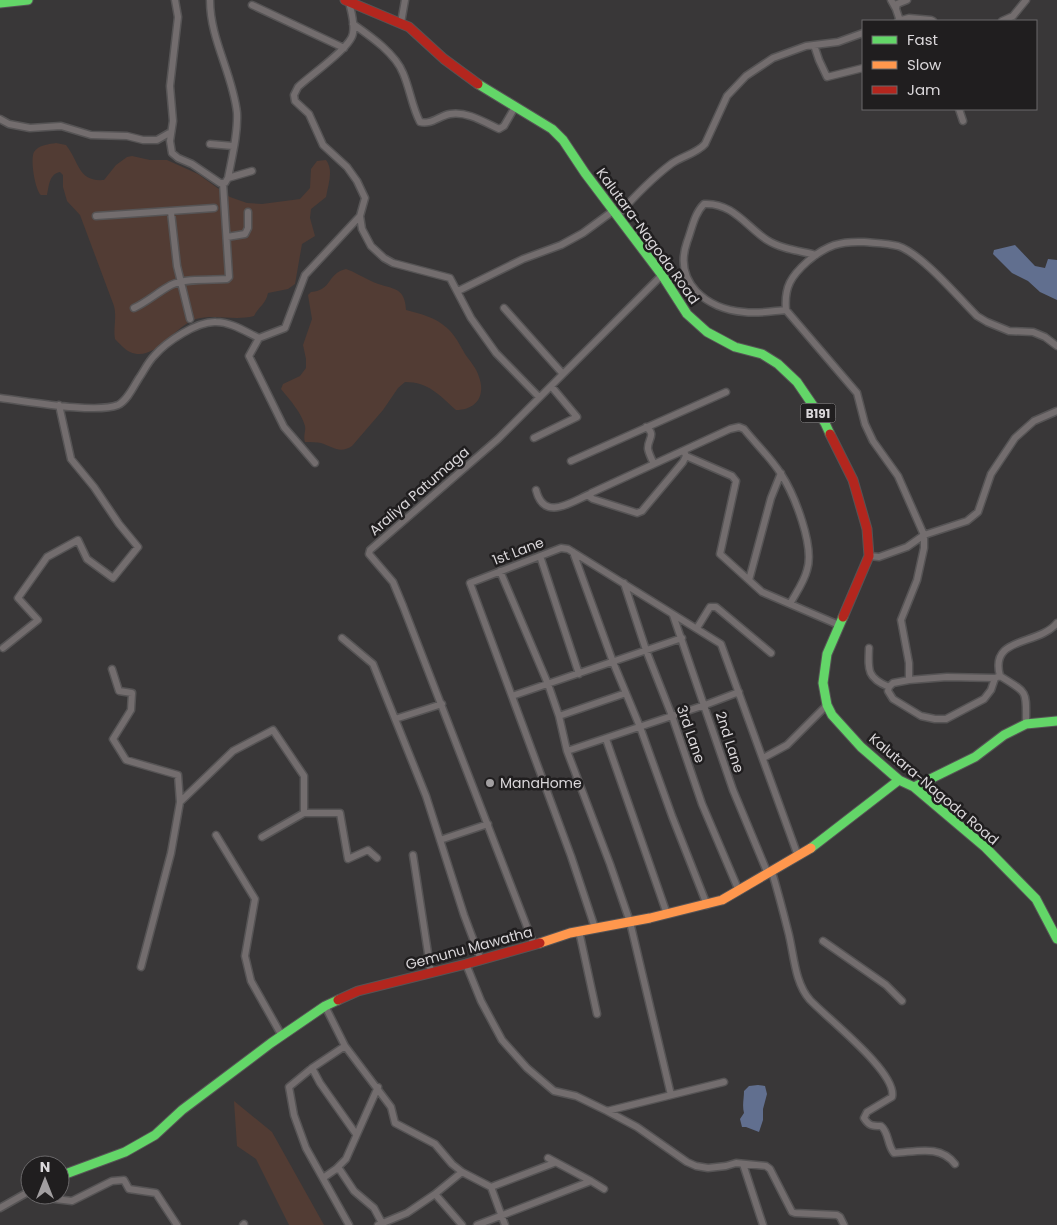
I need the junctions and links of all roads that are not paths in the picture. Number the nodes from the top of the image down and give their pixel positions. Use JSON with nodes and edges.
{"nodes":[{"id":1,"x":28,"y":0,"type":"edge"},
{"id":2,"x":175,"y":0,"type":"edge"},
{"id":3,"x":210,"y":0,"type":"edge"},
{"id":4,"x":405,"y":0,"type":"edge"},
{"id":5,"x":891,"y":0,"type":"edge"},
{"id":6,"x":907,"y":0,"type":"edge"},
{"id":7,"x":1026,"y":0,"type":"edge"},
{"id":8,"x":347,"y":1,"type":"edge"},
{"id":9,"x":0,"y":3,"type":"edge"},
{"id":10,"x":252,"y":5,"type":"dead end"},
{"id":11,"x":896,"y":9,"type":"junction"},
{"id":12,"x":899,"y":20,"type":"edge"},
{"id":13,"x":902,"y":20,"type":"edge"},
{"id":14,"x":931,"y":20,"type":"edge"},
{"id":15,"x":1004,"y":20,"type":"edge"},
{"id":16,"x":401,"y":22,"type":"junction"},
{"id":17,"x":353,"y":24,"type":"junction"},
{"id":18,"x":862,"y":33,"type":"edge"},
{"id":19,"x":814,"y":45,"type":"junction"},
{"id":20,"x":344,"y":48,"type":"junction"},
{"id":21,"x":862,"y":68,"type":"edge"},
{"id":22,"x":515,"y":107,"type":"junction"},
{"id":23,"x":959,"y":110,"type":"edge"},
{"id":24,"x":0,"y":119,"type":"edge"},
{"id":25,"x":962,"y":121,"type":"dead end"},
{"id":26,"x":171,"y":132,"type":"junction"},
{"id":27,"x":210,"y":144,"type":"dead end"},
{"id":28,"x":233,"y":146,"type":"junction"},
{"id":29,"x":252,"y":171,"type":"dead end"},
{"id":30,"x":228,"y":178,"type":"junction"},
{"id":31,"x":223,"y":183,"type":"junction"},
{"id":32,"x":214,"y":208,"type":"dead end"},
{"id":33,"x":171,"y":212,"type":"junction"},
{"id":34,"x":248,"y":212,"type":"dead end"},
{"id":35,"x":615,"y":214,"type":"junction"},
{"id":36,"x":96,"y":216,"type":"dead end"},
{"id":37,"x":360,"y":216,"type":"junction"},
{"id":38,"x":227,"y":237,"type":"junction"},
{"id":39,"x":816,"y":255,"type":"junction"},
{"id":40,"x":662,"y":275,"type":"junction"},
{"id":41,"x":180,"y":282,"type":"junction"},
{"id":42,"x":458,"y":291,"type":"junction"},
{"id":43,"x":134,"y":308,"type":"dead end"},
{"id":44,"x":504,"y":308,"type":"dead end"},
{"id":45,"x":786,"y":310,"type":"junction"},
{"id":46,"x":190,"y":319,"type":"dead end"},
{"id":47,"x":259,"y":338,"type":"junction"},
{"id":48,"x":1057,"y":346,"type":"edge"},
{"id":49,"x":563,"y":374,"type":"junction"},
{"id":50,"x":551,"y":386,"type":"junction"},
{"id":51,"x":726,"y":392,"type":"dead end"},
{"id":52,"x":539,"y":397,"type":"junction"},
{"id":53,"x":0,"y":398,"type":"edge"},
{"id":54,"x":59,"y":405,"type":"junction"},
{"id":55,"x":1057,"y":411,"type":"edge"},
{"id":56,"x":646,"y":427,"type":"junction"},
{"id":57,"x":534,"y":438,"type":"dead end"},
{"id":58,"x":685,"y":453,"type":"junction"},
{"id":59,"x":570,"y":461,"type":"dead end"},
{"id":60,"x":316,"y":463,"type":"dead end"},
{"id":61,"x":654,"y":464,"type":"junction"},
{"id":62,"x":781,"y":473,"type":"junction"},
{"id":63,"x":536,"y":490,"type":"dead end"},
{"id":64,"x":590,"y":494,"type":"junction"},
{"id":65,"x":924,"y":535,"type":"junction"},
{"id":66,"x":573,"y":552,"type":"junction"},
{"id":67,"x":540,"y":556,"type":"junction"},
{"id":68,"x":869,"y":556,"type":"junction"},
{"id":69,"x":500,"y":571,"type":"junction"},
{"id":70,"x":749,"y":580,"type":"junction"},
{"id":71,"x":624,"y":583,"type":"junction"},
{"id":72,"x":790,"y":604,"type":"junction"},
{"id":73,"x":673,"y":615,"type":"junction"},
{"id":74,"x":1057,"y":623,"type":"edge"},
{"id":75,"x":839,"y":625,"type":"junction"},
{"id":76,"x":697,"y":628,"type":"junction"},
{"id":77,"x":342,"y":638,"type":"dead end"},
{"id":78,"x":682,"y":638,"type":"junction"},
{"id":79,"x":3,"y":648,"type":"dead end"},
{"id":80,"x":869,"y":648,"type":"dead end"},
{"id":81,"x":646,"y":650,"type":"junction"},
{"id":82,"x":771,"y":653,"type":"dead end"},
{"id":83,"x":613,"y":662,"type":"junction"},
{"id":84,"x":112,"y":669,"type":"dead end"},
{"id":85,"x":579,"y":674,"type":"junction"},
{"id":86,"x":998,"y":677,"type":"junction"},
{"id":87,"x":909,"y":680,"type":"junction"},
{"id":88,"x":548,"y":684,"type":"junction"},
{"id":89,"x":889,"y":687,"type":"junction"},
{"id":90,"x":739,"y":692,"type":"junction"},
{"id":91,"x":626,"y":693,"type":"junction"},
{"id":92,"x":512,"y":696,"type":"junction"},
{"id":93,"x":442,"y":704,"type":"junction"},
{"id":94,"x":705,"y":705,"type":"junction"},
{"id":95,"x":827,"y":706,"type":"junction"},
{"id":96,"x":559,"y":716,"type":"junction"},
{"id":97,"x":672,"y":716,"type":"junction"},
{"id":98,"x":395,"y":719,"type":"junction"},
{"id":99,"x":1057,"y":721,"type":"edge"},
{"id":100,"x":1026,"y":724,"type":"junction"},
{"id":101,"x":640,"y":727,"type":"junction"},
{"id":102,"x":606,"y":739,"type":"junction"},
{"id":103,"x":567,"y":751,"type":"junction"},
{"id":104,"x":762,"y":758,"type":"junction"},
{"id":105,"x":899,"y":780,"type":"junction"},
{"id":106,"x":914,"y":787,"type":"junction"},
{"id":107,"x":180,"y":802,"type":"junction"},
{"id":108,"x":304,"y":814,"type":"junction"},
{"id":109,"x":488,"y":824,"type":"junction"},
{"id":110,"x":216,"y":835,"type":"dead end"},
{"id":111,"x":262,"y":837,"type":"dead end"},
{"id":112,"x":440,"y":840,"type":"junction"},
{"id":113,"x":413,"y":855,"type":"dead end"},
{"id":114,"x":798,"y":856,"type":"junction"},
{"id":115,"x":377,"y":858,"type":"dead end"},
{"id":116,"x":770,"y":873,"type":"junction"},
{"id":117,"x":738,"y":891,"type":"junction"},
{"id":118,"x":707,"y":905,"type":"junction"},
{"id":119,"x":667,"y":914,"type":"junction"},
{"id":120,"x":630,"y":922,"type":"junction"},
{"id":121,"x":595,"y":928,"type":"junction"},
{"id":122,"x":579,"y":931,"type":"junction"},
{"id":123,"x":1057,"y":939,"type":"edge"},
{"id":124,"x":823,"y":941,"type":"dead end"},
{"id":125,"x":534,"y":945,"type":"junction"},
{"id":126,"x":481,"y":960,"type":"junction"},
{"id":127,"x":466,"y":964,"type":"junction"},
{"id":128,"x":141,"y":967,"type":"dead end"},
{"id":129,"x":431,"y":973,"type":"junction"},
{"id":130,"x":902,"y":1001,"type":"dead end"},
{"id":131,"x":325,"y":1006,"type":"junction"},
{"id":132,"x":597,"y":1014,"type":"dead end"},
{"id":133,"x":282,"y":1036,"type":"junction"},
{"id":134,"x":345,"y":1046,"type":"junction"},
{"id":135,"x":312,"y":1068,"type":"junction"},
{"id":136,"x":724,"y":1082,"type":"dead end"},
{"id":137,"x":378,"y":1087,"type":"junction"},
{"id":138,"x":671,"y":1095,"type":"junction"},
{"id":139,"x":607,"y":1111,"type":"junction"},
{"id":140,"x":356,"y":1134,"type":"junction"},
{"id":141,"x":548,"y":1158,"type":"dead end"},
{"id":142,"x":554,"y":1163,"type":"junction"},
{"id":143,"x":743,"y":1164,"type":"junction"},
{"id":144,"x":955,"y":1164,"type":"dead end"},
{"id":145,"x":336,"y":1169,"type":"junction"},
{"id":146,"x":70,"y":1172,"type":"edge"},
{"id":147,"x":462,"y":1172,"type":"junction"},
{"id":148,"x":323,"y":1178,"type":"junction"},
{"id":149,"x":590,"y":1181,"type":"junction"},
{"id":150,"x":491,"y":1187,"type":"junction"},
{"id":151,"x":604,"y":1189,"type":"dead end"},
{"id":152,"x":435,"y":1194,"type":"junction"},
{"id":153,"x":20,"y":1197,"type":"edge"},
{"id":154,"x":70,"y":1200,"type":"edge"},
{"id":155,"x":0,"y":1208,"type":"edge"},
{"id":156,"x":502,"y":1216,"type":"junction"},
{"id":157,"x":380,"y":1224,"type":"edge"},
{"id":158,"x":177,"y":1225,"type":"edge"},
{"id":159,"x":349,"y":1225,"type":"edge"},
{"id":160,"x":462,"y":1225,"type":"edge"},
{"id":161,"x":476,"y":1225,"type":"edge"},
{"id":162,"x":505,"y":1225,"type":"edge"},
{"id":163,"x":763,"y":1225,"type":"edge"},
{"id":164,"x":844,"y":1225,"type":"edge"}],
"edges":[{"from":1,"to":9,"type":"main road"},
{"from":2,"to":26,"type":"street"},
{"from":3,"to":28,"type":"street"},
{"from":4,"to":16,"type":"street"},
{"from":5,"to":11,"type":"street"},
{"from":6,"to":11,"type":"street"},
{"from":7,"to":15,"type":"street"},
{"from":8,"to":16,"type":"main road","name":"Kalutara-Nagoda Road","number":"B191"},
{"from":8,"to":17,"type":"street"},
{"from":10,"to":20,"type":"street"},
{"from":11,"to":12,"type":"street"},
{"from":13,"to":14,"type":"street"},
{"from":16,"to":22,"type":"main road","name":"Kalutara-Nagoda Road","number":"B191"},
{"from":17,"to":20,"type":"street"},
{"from":17,"to":22,"type":"street"},
{"from":18,"to":19,"type":"street"},
{"from":19,"to":21,"type":"street"},
{"from":19,"to":35,"type":"street"},
{"from":20,"to":37,"type":"street"},
{"from":22,"to":35,"type":"main road","name":"Kalutara-Nagoda Road","number":"B191"},
{"from":23,"to":25,"type":"street"},
{"from":24,"to":26,"type":"street"},
{"from":26,"to":31,"type":"street"},
{"from":27,"to":28,"type":"street"},
{"from":28,"to":30,"type":"street"},
{"from":29,"to":30,"type":"street"},
{"from":30,"to":31,"type":"street"},
{"from":31,"to":38,"type":"street"},
{"from":32,"to":33,"type":"street"},
{"from":33,"to":36,"type":"street"},
{"from":33,"to":41,"type":"street"},
{"from":34,"to":38,"type":"street"},
{"from":35,"to":40,"type":"main road","name":"Kalutara-Nagoda Road","number":"B191"},
{"from":35,"to":42,"type":"street"},
{"from":37,"to":42,"type":"street"},
{"from":37,"to":47,"type":"street"},
{"from":38,"to":41,"type":"street"},
{"from":39,"to":45,"type":"street"},
{"from":39,"to":45,"type":"street"},
{"from":39,"to":48,"type":"street"},
{"from":40,"to":49,"type":"street","name":"Araliya Patumaga"},
{"from":40,"to":68,"type":"main road","name":"Kalutara-Nagoda Road","number":"B191"},
{"from":41,"to":43,"type":"street"},
{"from":41,"to":46,"type":"street"},
{"from":42,"to":52,"type":"street"},
{"from":44,"to":49,"type":"street"},
{"from":45,"to":65,"type":"street"},
{"from":47,"to":54,"type":"street"},
{"from":47,"to":60,"type":"street"},
{"from":49,"to":50,"type":"street","name":"Araliya Patumaga"},
{"from":50,"to":52,"type":"street","name":"Araliya Patumaga"},
{"from":50,"to":57,"type":"street"},
{"from":51,"to":56,"type":"street"},
{"from":52,"to":93,"type":"street","name":"Araliya Patumaga"},
{"from":53,"to":54,"type":"street"},
{"from":54,"to":79,"type":"street"},
{"from":55,"to":65,"type":"street"},
{"from":56,"to":59,"type":"street"},
{"from":56,"to":61,"type":"street"},
{"from":58,"to":61,"type":"street"},
{"from":58,"to":62,"type":"street"},
{"from":58,"to":64,"type":"street"},
{"from":58,"to":70,"type":"street"},
{"from":61,"to":64,"type":"street"},
{"from":62,"to":70,"type":"street"},
{"from":62,"to":72,"type":"street"},
{"from":63,"to":64,"type":"street"},
{"from":65,"to":68,"type":"street"},
{"from":65,"to":87,"type":"street"},
{"from":66,"to":67,"type":"street","name":"1st Lane"},
{"from":66,"to":71,"type":"street"},
{"from":66,"to":83,"type":"street"},
{"from":67,"to":69,"type":"street","name":"1st Lane"},
{"from":67,"to":85,"type":"street"},
{"from":68,"to":75,"type":"main road","name":"Kalutara-Nagoda Road","number":"B191"},
{"from":69,"to":88,"type":"street"},
{"from":69,"to":92,"type":"street","name":"1st Lane"},
{"from":70,"to":72,"type":"street"},
{"from":71,"to":73,"type":"street"},
{"from":71,"to":81,"type":"street","name":"3rd Lane"},
{"from":72,"to":75,"type":"street"},
{"from":73,"to":76,"type":"street"},
{"from":73,"to":78,"type":"street","name":"2nd Lane"},
{"from":74,"to":86,"type":"street"},
{"from":75,"to":95,"type":"main road","name":"Kalutara-Nagoda Road","number":"B191"},
{"from":76,"to":82,"type":"street"},
{"from":76,"to":90,"type":"street"},
{"from":77,"to":98,"type":"street"},
{"from":78,"to":81,"type":"street"},
{"from":78,"to":94,"type":"street","name":"2nd Lane"},
{"from":80,"to":89,"type":"street"},
{"from":81,"to":83,"type":"street"},
{"from":81,"to":97,"type":"street","name":"3rd Lane"},
{"from":83,"to":85,"type":"street"},
{"from":83,"to":91,"type":"street"},
{"from":84,"to":107,"type":"street"},
{"from":85,"to":88,"type":"street"},
{"from":86,"to":87,"type":"street"},
{"from":86,"to":89,"type":"street"},
{"from":86,"to":100,"type":"street"},
{"from":87,"to":89,"type":"street"},
{"from":88,"to":92,"type":"street"},
{"from":88,"to":96,"type":"street"},
{"from":90,"to":94,"type":"street"},
{"from":90,"to":104,"type":"street"},
{"from":91,"to":96,"type":"street"},
{"from":91,"to":101,"type":"street"},
{"from":92,"to":121,"type":"street","name":"1st Lane"},
{"from":93,"to":98,"type":"street"},
{"from":93,"to":109,"type":"street","name":"Araliya Patumaga"},
{"from":94,"to":97,"type":"street"},
{"from":94,"to":116,"type":"street","name":"2nd Lane"},
{"from":95,"to":104,"type":"street"},
{"from":95,"to":105,"type":"main road","name":"Kalutara-Nagoda Road","number":"B191"},
{"from":96,"to":103,"type":"street"},
{"from":97,"to":101,"type":"street"},
{"from":97,"to":117,"type":"street","name":"3rd Lane"},
{"from":98,"to":112,"type":"street"},
{"from":99,"to":100,"type":"main road"},
{"from":100,"to":106,"type":"main road"},
{"from":101,"to":102,"type":"street"},
{"from":101,"to":118,"type":"street"},
{"from":102,"to":103,"type":"street"},
{"from":102,"to":119,"type":"street"},
{"from":103,"to":120,"type":"street"},
{"from":104,"to":114,"type":"street"},
{"from":105,"to":106,"type":"main road","name":"Kalutara-Nagoda Road","number":"B191"},
{"from":105,"to":114,"type":"main road","name":"Gemunu Mawatha"},
{"from":106,"to":123,"type":"main road","name":"Kalutara-Nagoda Road","number":"B191"},
{"from":107,"to":108,"type":"street"},
{"from":107,"to":128,"type":"street"},
{"from":108,"to":111,"type":"street"},
{"from":108,"to":115,"type":"street"},
{"from":109,"to":112,"type":"street"},
{"from":109,"to":125,"type":"street","name":"Araliya Patumaga"},
{"from":110,"to":133,"type":"street"},
{"from":112,"to":126,"type":"street"},
{"from":113,"to":129,"type":"street"},
{"from":114,"to":116,"type":"main road","name":"Gemunu Mawatha"},
{"from":116,"to":117,"type":"main road","name":"Gemunu Mawatha"},
{"from":116,"to":144,"type":"street","name":"2nd Lane"},
{"from":117,"to":118,"type":"main road","name":"Gemunu Mawatha"},
{"from":118,"to":119,"type":"main road","name":"Gemunu Mawatha"},
{"from":119,"to":120,"type":"main road","name":"Gemunu Mawatha"},
{"from":120,"to":121,"type":"main road","name":"Gemunu Mawatha"},
{"from":120,"to":138,"type":"street"},
{"from":121,"to":122,"type":"main road","name":"Gemunu Mawatha"},
{"from":122,"to":125,"type":"main road","name":"Gemunu Mawatha"},
{"from":122,"to":132,"type":"street"},
{"from":124,"to":130,"type":"street"},
{"from":125,"to":126,"type":"main road","name":"Gemunu Mawatha"},
{"from":126,"to":127,"type":"main road","name":"Gemunu Mawatha"},
{"from":127,"to":129,"type":"main road","name":"Gemunu Mawatha"},
{"from":127,"to":139,"type":"street"},
{"from":129,"to":131,"type":"main road","name":"Gemunu Mawatha"},
{"from":131,"to":133,"type":"main road","name":"Gemunu Mawatha"},
{"from":131,"to":134,"type":"street"},
{"from":133,"to":146,"type":"main road","name":"Gemunu Mawatha"},
{"from":134,"to":135,"type":"street"},
{"from":134,"to":137,"type":"street"},
{"from":135,"to":140,"type":"street"},
{"from":135,"to":148,"type":"street"},
{"from":136,"to":138,"type":"street"},
{"from":137,"to":140,"type":"street"},
{"from":137,"to":147,"type":"street"},
{"from":138,"to":139,"type":"street"},
{"from":139,"to":143,"type":"street"},
{"from":140,"to":145,"type":"street"},
{"from":141,"to":142,"type":"street"},
{"from":142,"to":149,"type":"street"},
{"from":142,"to":150,"type":"street"},
{"from":143,"to":163,"type":"street"},
{"from":143,"to":164,"type":"street"},
{"from":145,"to":148,"type":"street"},
{"from":145,"to":157,"type":"street"},
{"from":147,"to":150,"type":"street"},
{"from":147,"to":152,"type":"street"},
{"from":148,"to":159,"type":"street"},
{"from":149,"to":151,"type":"street"},
{"from":149,"to":156,"type":"street"},
{"from":150,"to":156,"type":"street"},
{"from":152,"to":157,"type":"street"},
{"from":152,"to":160,"type":"street"},
{"from":153,"to":155,"type":"street"},
{"from":154,"to":158,"type":"street"},
{"from":156,"to":161,"type":"street"},
{"from":156,"to":162,"type":"street"}]}
